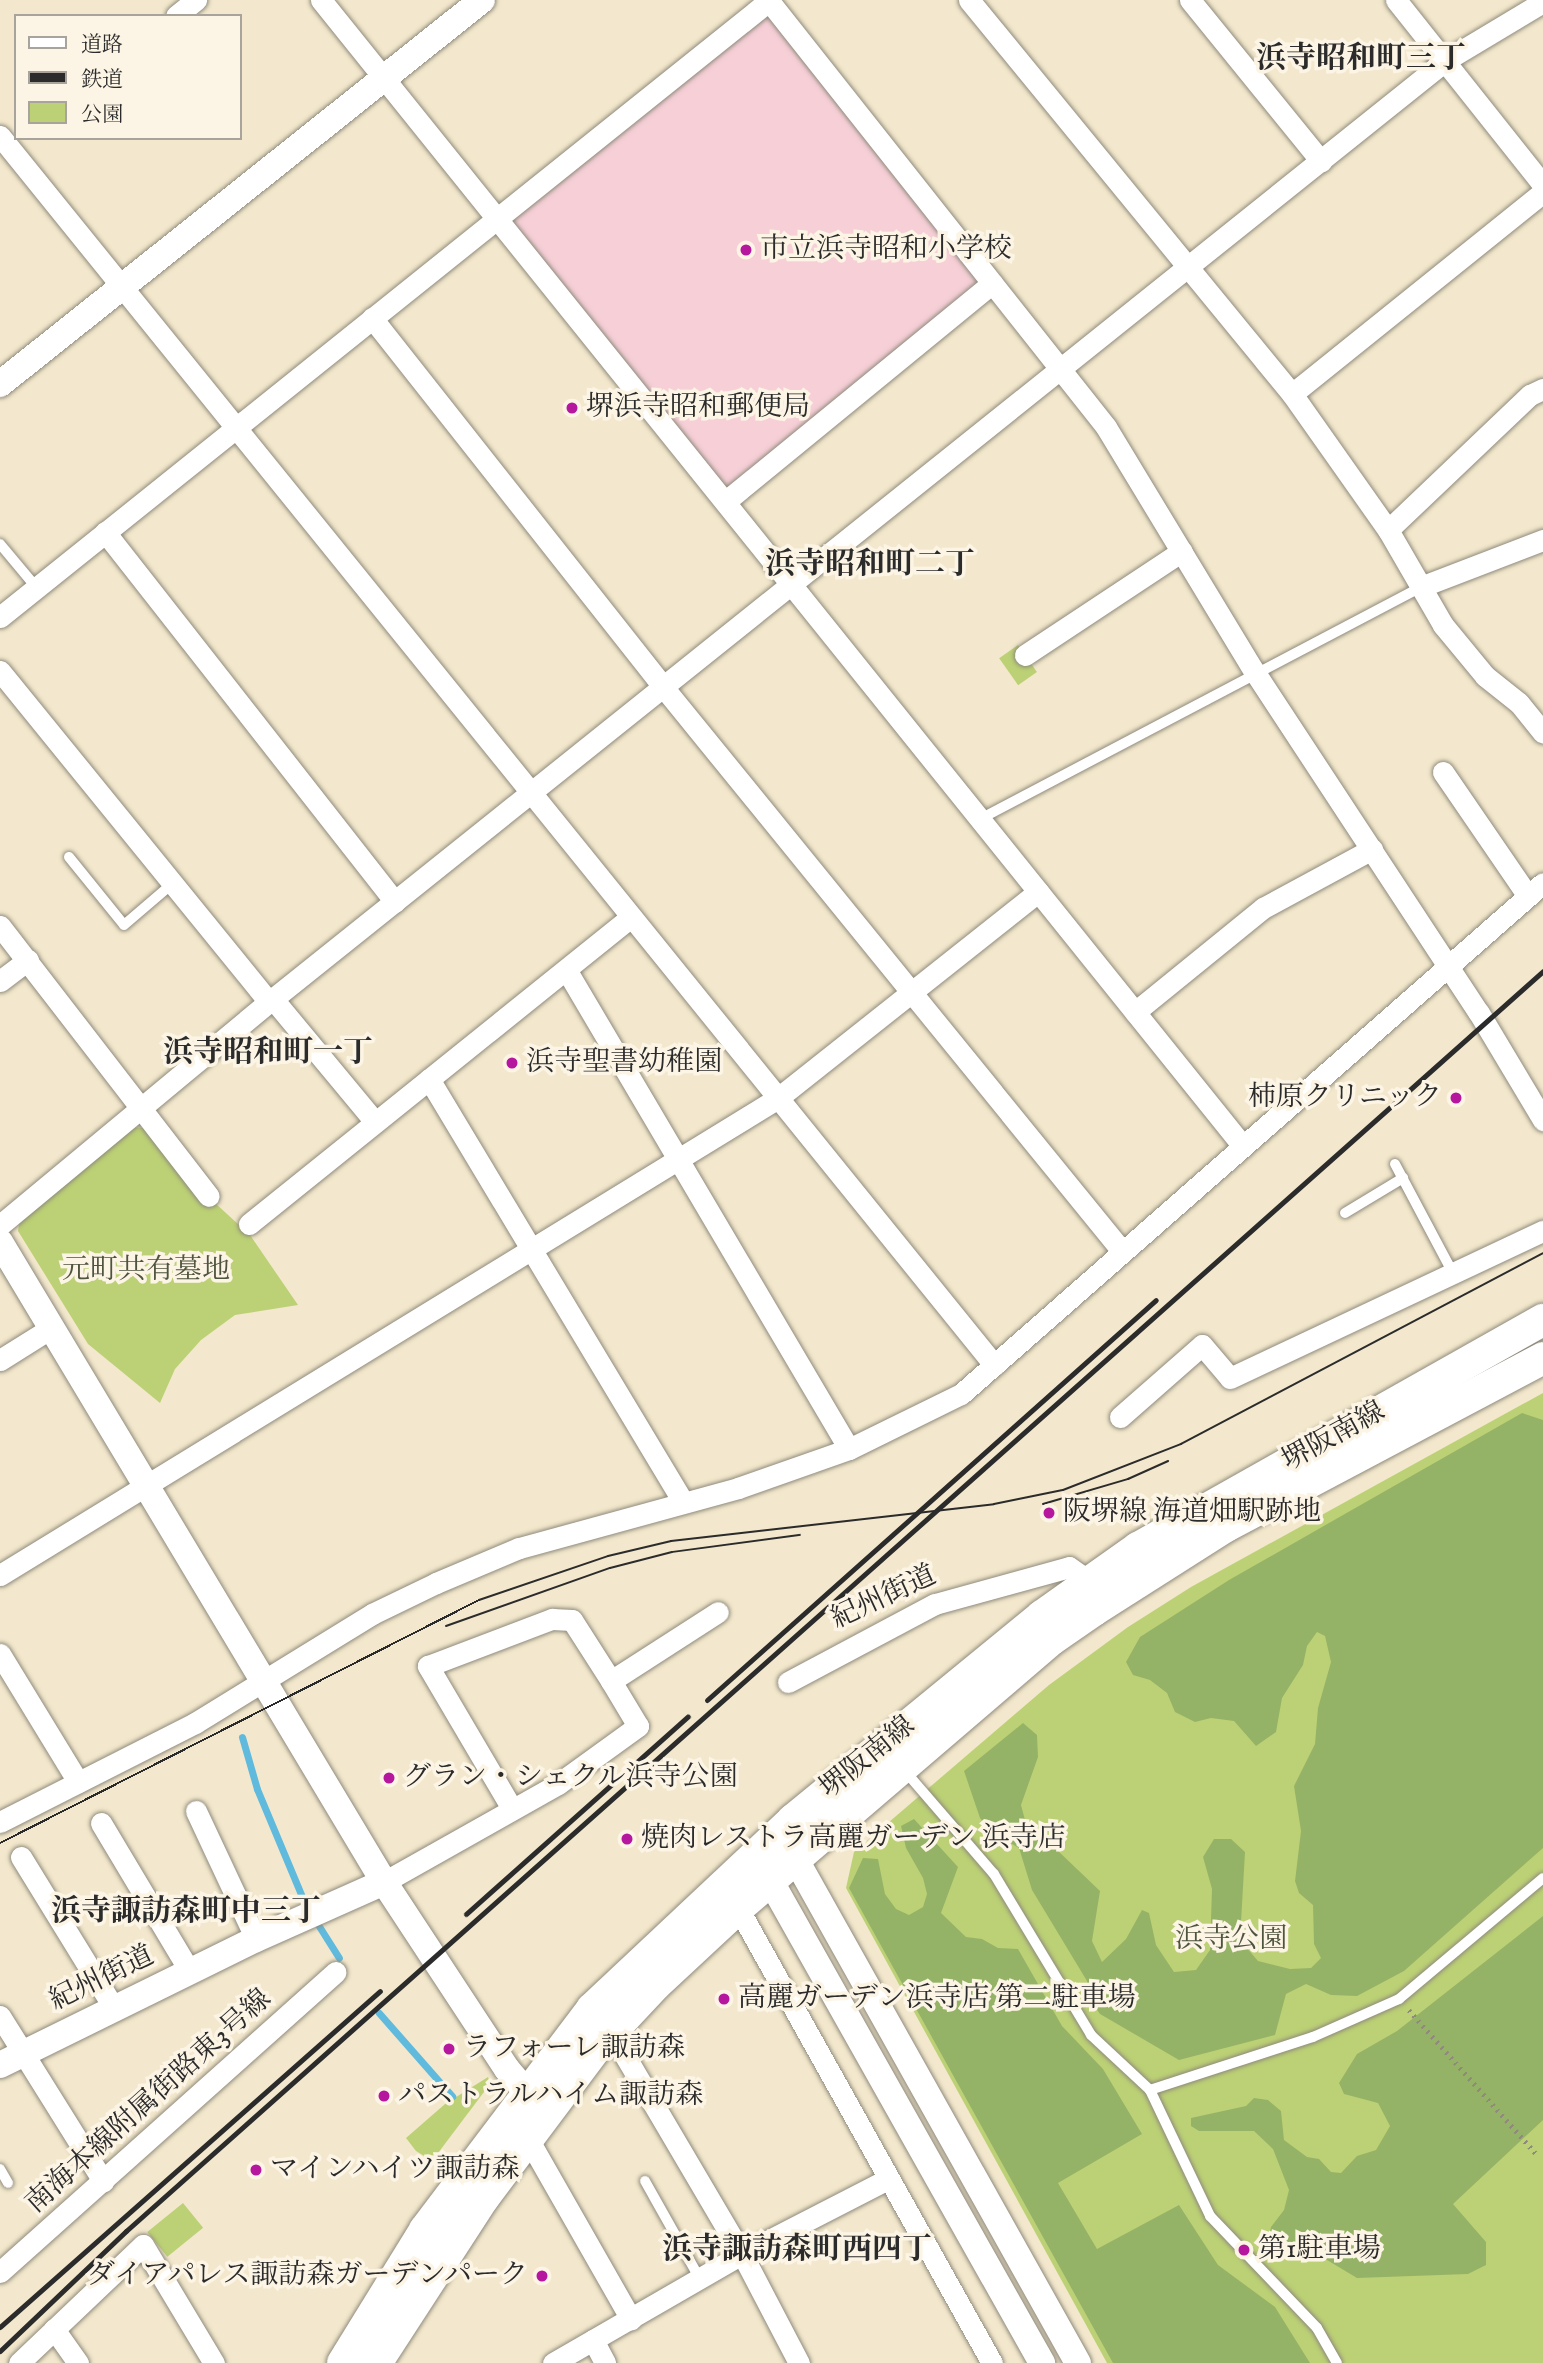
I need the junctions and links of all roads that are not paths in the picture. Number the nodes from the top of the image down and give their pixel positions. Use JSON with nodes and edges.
{"nodes":[{"id":1,"x":195,"y":0,"type":"edge"},
{"id":2,"x":321,"y":0,"type":"edge"},
{"id":3,"x":482,"y":0,"type":"edge"},
{"id":4,"x":769,"y":0,"type":"edge"},
{"id":5,"x":969,"y":0,"type":"edge"},
{"id":6,"x":1190,"y":0,"type":"edge"},
{"id":7,"x":1396,"y":0,"type":"edge"},
{"id":8,"x":1538,"y":3,"type":"edge"},
{"id":9,"x":178,"y":14,"type":"edge"},
{"id":10,"x":1446,"y":60,"type":"junction"},
{"id":11,"x":384,"y":79,"type":"junction"},
{"id":12,"x":8,"y":145,"type":"edge"},
{"id":13,"x":1321,"y":162,"type":"junction"},
{"id":14,"x":1543,"y":184,"type":"edge"},
{"id":15,"x":1543,"y":192,"type":"edge"},
{"id":16,"x":499,"y":217,"type":"junction"},
{"id":17,"x":1187,"y":269,"type":"junction"},
{"id":18,"x":992,"y":283,"type":"junction"},
{"id":19,"x":123,"y":285,"type":"junction"},
{"id":20,"x":372,"y":318,"type":"junction"},
{"id":21,"x":1062,"y":371,"type":"junction"},
{"id":22,"x":0,"y":384,"type":"edge"},
{"id":23,"x":1543,"y":389,"type":"edge"},
{"id":24,"x":1292,"y":394,"type":"junction"},
{"id":25,"x":236,"y":426,"type":"junction"},
{"id":26,"x":726,"y":500,"type":"junction"},
{"id":27,"x":1388,"y":530,"type":"junction"},
{"id":28,"x":105,"y":532,"type":"junction"},
{"id":29,"x":1543,"y":540,"type":"edge"},
{"id":30,"x":0,"y":544,"type":"edge"},
{"id":31,"x":1182,"y":551,"type":"junction"},
{"id":32,"x":1423,"y":586,"type":"junction"},
{"id":33,"x":36,"y":587,"type":"junction"},
{"id":34,"x":792,"y":587,"type":"junction"},
{"id":35,"x":0,"y":617,"type":"edge"},
{"id":36,"x":1025,"y":655,"type":"dead end"},
{"id":37,"x":0,"y":671,"type":"edge"},
{"id":38,"x":1254,"y":671,"type":"junction"},
{"id":39,"x":664,"y":688,"type":"junction"},
{"id":40,"x":1543,"y":733,"type":"edge"},
{"id":41,"x":1443,"y":772,"type":"dead end"},
{"id":42,"x":531,"y":793,"type":"junction"},
{"id":43,"x":980,"y":819,"type":"junction"},
{"id":44,"x":1372,"y":849,"type":"junction"},
{"id":45,"x":69,"y":857,"type":"dead end"},
{"id":46,"x":173,"y":883,"type":"junction"},
{"id":47,"x":1536,"y":889,"type":"edge"},
{"id":48,"x":1038,"y":892,"type":"junction"},
{"id":49,"x":395,"y":902,"type":"junction"},
{"id":50,"x":630,"y":918,"type":"junction"},
{"id":51,"x":0,"y":926,"type":"edge"},
{"id":52,"x":28,"y":960,"type":"junction"},
{"id":53,"x":1448,"y":965,"type":"junction"},
{"id":54,"x":567,"y":971,"type":"junction"},
{"id":55,"x":0,"y":981,"type":"edge"},
{"id":56,"x":914,"y":992,"type":"junction"},
{"id":57,"x":271,"y":1000,"type":"junction"},
{"id":58,"x":1135,"y":1013,"type":"junction"},
{"id":59,"x":429,"y":1079,"type":"junction"},
{"id":60,"x":778,"y":1098,"type":"junction"},
{"id":61,"x":139,"y":1108,"type":"junction"},
{"id":62,"x":1542,"y":1118,"type":"edge"},
{"id":63,"x":375,"y":1122,"type":"junction"},
{"id":64,"x":1242,"y":1145,"type":"junction"},
{"id":65,"x":677,"y":1161,"type":"junction"},
{"id":66,"x":1395,"y":1164,"type":"dead end"},
{"id":67,"x":1403,"y":1178,"type":"junction"},
{"id":68,"x":209,"y":1196,"type":"dead end"},
{"id":69,"x":1345,"y":1213,"type":"dead end"},
{"id":70,"x":0,"y":1224,"type":"edge"},
{"id":71,"x":249,"y":1224,"type":"dead end"},
{"id":72,"x":1543,"y":1231,"type":"edge"},
{"id":73,"x":0,"y":1242,"type":"edge"},
{"id":74,"x":533,"y":1250,"type":"junction"},
{"id":75,"x":1121,"y":1250,"type":"junction"},
{"id":76,"x":1453,"y":1273,"type":"junction"},
{"id":77,"x":1543,"y":1320,"type":"edge"},
{"id":78,"x":51,"y":1328,"type":"junction"},
{"id":79,"x":1543,"y":1357,"type":"edge"},
{"id":80,"x":0,"y":1360,"type":"edge"},
{"id":81,"x":994,"y":1365,"type":"junction"},
{"id":82,"x":1120,"y":1417,"type":"dead end"},
{"id":83,"x":849,"y":1449,"type":"junction"},
{"id":84,"x":146,"y":1488,"type":"junction"},
{"id":85,"x":683,"y":1502,"type":"junction"},
{"id":86,"x":0,"y":1575,"type":"edge"},
{"id":87,"x":1089,"y":1581,"type":"junction"},
{"id":88,"x":718,"y":1612,"type":"dead end"},
{"id":89,"x":0,"y":1654,"type":"edge"},
{"id":90,"x":266,"y":1681,"type":"junction"},
{"id":91,"x":611,"y":1681,"type":"junction"},
{"id":92,"x":788,"y":1682,"type":"dead end"},
{"id":93,"x":903,"y":1769,"type":"junction"},
{"id":94,"x":78,"y":1782,"type":"junction"},
{"id":95,"x":511,"y":1807,"type":"junction"},
{"id":96,"x":196,"y":1811,"type":"dead end"},
{"id":97,"x":0,"y":1822,"type":"edge"},
{"id":98,"x":101,"y":1823,"type":"dead end"},
{"id":99,"x":779,"y":1832,"type":"junction"},
{"id":100,"x":754,"y":1854,"type":"junction"},
{"id":101,"x":21,"y":1857,"type":"dead end"},
{"id":102,"x":797,"y":1858,"type":"junction"},
{"id":103,"x":1543,"y":1878,"type":"edge"},
{"id":104,"x":771,"y":1880,"type":"junction"},
{"id":105,"x":384,"y":1882,"type":"junction"},
{"id":106,"x":738,"y":1908,"type":"junction"},
{"id":107,"x":256,"y":1939,"type":"junction"},
{"id":108,"x":190,"y":1972,"type":"junction"},
{"id":109,"x":335,"y":1972,"type":"dead end"},
{"id":110,"x":114,"y":2008,"type":"junction"},
{"id":111,"x":0,"y":2015,"type":"edge"},
{"id":112,"x":611,"y":2032,"type":"junction"},
{"id":113,"x":11,"y":2059,"type":"edge"},
{"id":114,"x":1150,"y":2091,"type":"junction"},
{"id":115,"x":533,"y":2115,"type":"junction"},
{"id":116,"x":0,"y":2169,"type":"edge"},
{"id":117,"x":888,"y":2179,"type":"junction"},
{"id":118,"x":645,"y":2180,"type":"dead end"},
{"id":119,"x":103,"y":2181,"type":"junction"},
{"id":120,"x":8,"y":2183,"type":"dead end"},
{"id":121,"x":742,"y":2254,"type":"junction"},
{"id":122,"x":0,"y":2272,"type":"edge"},
{"id":123,"x":700,"y":2278,"type":"junction"},
{"id":124,"x":631,"y":2319,"type":"junction"},
{"id":125,"x":54,"y":2329,"type":"junction"},
{"id":126,"x":593,"y":2340,"type":"junction"},
{"id":127,"x":19,"y":2363,"type":"edge"},
{"id":128,"x":78,"y":2363,"type":"edge"},
{"id":129,"x":214,"y":2363,"type":"edge"},
{"id":130,"x":343,"y":2363,"type":"edge"},
{"id":131,"x":376,"y":2363,"type":"edge"},
{"id":132,"x":554,"y":2363,"type":"edge"},
{"id":133,"x":605,"y":2363,"type":"edge"},
{"id":134,"x":799,"y":2363,"type":"edge"},
{"id":135,"x":992,"y":2363,"type":"edge"},
{"id":136,"x":1042,"y":2363,"type":"edge"},
{"id":137,"x":1078,"y":2363,"type":"edge"},
{"id":138,"x":1337,"y":2363,"type":"edge"}],
"edges":[{"from":1,"to":9,"type":"street"},
{"from":2,"to":11,"type":"street"},
{"from":3,"to":11,"type":"street"},
{"from":4,"to":16,"type":"street"},
{"from":4,"to":18,"type":"street"},
{"from":5,"to":17,"type":"street"},
{"from":6,"to":13,"type":"street"},
{"from":7,"to":10,"type":"street"},
{"from":8,"to":10,"type":"street"},
{"from":10,"to":13,"type":"street"},
{"from":10,"to":14,"type":"street"},
{"from":11,"to":16,"type":"street"},
{"from":11,"to":19,"type":"street"},
{"from":12,"to":19,"type":"street"},
{"from":13,"to":17,"type":"street"},
{"from":15,"to":24,"type":"street"},
{"from":16,"to":20,"type":"street"},
{"from":16,"to":26,"type":"street"},
{"from":17,"to":21,"type":"street"},
{"from":17,"to":24,"type":"street"},
{"from":18,"to":21,"type":"street"},
{"from":18,"to":26,"type":"street"},
{"from":19,"to":22,"type":"street"},
{"from":19,"to":25,"type":"street"},
{"from":20,"to":25,"type":"street"},
{"from":20,"to":39,"type":"street"},
{"from":21,"to":31,"type":"street"},
{"from":21,"to":34,"type":"street"},
{"from":23,"to":27,"type":"street"},
{"from":24,"to":27,"type":"street"},
{"from":25,"to":28,"type":"street"},
{"from":25,"to":42,"type":"street"},
{"from":26,"to":34,"type":"street"},
{"from":27,"to":32,"type":"street"},
{"from":28,"to":33,"type":"street"},
{"from":28,"to":49,"type":"street"},
{"from":29,"to":32,"type":"street"},
{"from":30,"to":33,"type":"lane"},
{"from":31,"to":36,"type":"street"},
{"from":31,"to":38,"type":"street"},
{"from":32,"to":38,"type":"lane"},
{"from":32,"to":40,"type":"street"},
{"from":33,"to":35,"type":"street"},
{"from":34,"to":39,"type":"street"},
{"from":34,"to":43,"type":"street"},
{"from":37,"to":46,"type":"street"},
{"from":38,"to":43,"type":"lane"},
{"from":38,"to":44,"type":"street"},
{"from":39,"to":42,"type":"street"},
{"from":39,"to":56,"type":"street"},
{"from":41,"to":47,"type":"street"},
{"from":42,"to":49,"type":"street"},
{"from":42,"to":50,"type":"street"},
{"from":43,"to":48,"type":"street"},
{"from":44,"to":53,"type":"street"},
{"from":44,"to":58,"type":"street"},
{"from":45,"to":46,"type":"lane"},
{"from":46,"to":57,"type":"street"},
{"from":47,"to":53,"type":"street"},
{"from":48,"to":56,"type":"street"},
{"from":48,"to":58,"type":"street"},
{"from":49,"to":57,"type":"street"},
{"from":50,"to":54,"type":"street"},
{"from":50,"to":60,"type":"street"},
{"from":51,"to":52,"type":"street"},
{"from":52,"to":55,"type":"street"},
{"from":52,"to":61,"type":"street"},
{"from":53,"to":62,"type":"street"},
{"from":53,"to":64,"type":"street"},
{"from":54,"to":59,"type":"street"},
{"from":54,"to":65,"type":"street"},
{"from":56,"to":60,"type":"street"},
{"from":56,"to":75,"type":"street"},
{"from":57,"to":61,"type":"street"},
{"from":57,"to":63,"type":"street"},
{"from":58,"to":64,"type":"street"},
{"from":59,"to":63,"type":"street"},
{"from":59,"to":74,"type":"street"},
{"from":60,"to":65,"type":"street"},
{"from":60,"to":81,"type":"street"},
{"from":61,"to":68,"type":"street"},
{"from":61,"to":70,"type":"street"},
{"from":63,"to":71,"type":"street"},
{"from":64,"to":75,"type":"street"},
{"from":65,"to":74,"type":"street"},
{"from":65,"to":83,"type":"street"},
{"from":66,"to":67,"type":"lane"},
{"from":67,"to":69,"type":"lane"},
{"from":67,"to":76,"type":"lane"},
{"from":72,"to":76,"type":"street"},
{"from":73,"to":78,"type":"street"},
{"from":74,"to":84,"type":"street"},
{"from":74,"to":85,"type":"street"},
{"from":75,"to":81,"type":"street"},
{"from":76,"to":82,"type":"street"},
{"from":77,"to":87,"type":"main road","name":"堺阪南線"},
{"from":78,"to":80,"type":"street"},
{"from":78,"to":84,"type":"street"},
{"from":79,"to":93,"type":"main road","name":"堺阪南線"},
{"from":81,"to":83,"type":"street"},
{"from":83,"to":85,"type":"street"},
{"from":84,"to":86,"type":"street"},
{"from":84,"to":90,"type":"street"},
{"from":85,"to":90,"type":"street"},
{"from":87,"to":92,"type":"street","name":"紀州街道"},
{"from":87,"to":99,"type":"main road","name":"堺阪南線"},
{"from":88,"to":91,"type":"street"},
{"from":89,"to":94,"type":"street"},
{"from":90,"to":94,"type":"street"},
{"from":90,"to":105,"type":"street"},
{"from":91,"to":95,"type":"street"},
{"from":91,"to":95,"type":"street"},
{"from":93,"to":102,"type":"main road","name":"堺阪南線"},
{"from":93,"to":114,"type":"lane"},
{"from":94,"to":97,"type":"street"},
{"from":95,"to":105,"type":"street"},
{"from":96,"to":107,"type":"street"},
{"from":98,"to":108,"type":"street"},
{"from":99,"to":100,"type":"main road","name":"堺阪南線"},
{"from":99,"to":102,"type":"street"},
{"from":100,"to":104,"type":"street"},
{"from":100,"to":115,"type":"main road","name":"堺阪南線"},
{"from":101,"to":110,"type":"street"},
{"from":102,"to":104,"type":"main road","name":"堺阪南線"},
{"from":102,"to":137,"type":"street"},
{"from":103,"to":114,"type":"lane"},
{"from":104,"to":106,"type":"main road","name":"堺阪南線"},
{"from":104,"to":136,"type":"street"},
{"from":105,"to":107,"type":"street","name":"紀州街道"},
{"from":105,"to":115,"type":"street"},
{"from":106,"to":112,"type":"main road","name":"堺阪南線"},
{"from":106,"to":117,"type":"street"},
{"from":107,"to":108,"type":"street","name":"紀州街道"},
{"from":108,"to":110,"type":"street","name":"紀州街道"},
{"from":109,"to":119,"type":"street","name":"南海本線附属街路東3号線"},
{"from":110,"to":113,"type":"street","name":"紀州街道"},
{"from":111,"to":113,"type":"street"},
{"from":112,"to":115,"type":"main road","name":"堺阪南線"},
{"from":112,"to":121,"type":"street"},
{"from":113,"to":119,"type":"street"},
{"from":114,"to":138,"type":"lane"},
{"from":115,"to":124,"type":"street"},
{"from":115,"to":130,"type":"main road","name":"堺阪南線"},
{"from":115,"to":131,"type":"main road","name":"堺阪南線"},
{"from":116,"to":120,"type":"lane"},
{"from":117,"to":121,"type":"street"},
{"from":117,"to":135,"type":"street"},
{"from":118,"to":123,"type":"lane"},
{"from":119,"to":122,"type":"street","name":"南海本線附属街路東3号線"},
{"from":121,"to":123,"type":"street"},
{"from":121,"to":134,"type":"street"},
{"from":123,"to":124,"type":"street"},
{"from":124,"to":126,"type":"street"},
{"from":125,"to":127,"type":"street"},
{"from":125,"to":128,"type":"street"},
{"from":125,"to":129,"type":"street"},
{"from":126,"to":132,"type":"street"},
{"from":126,"to":133,"type":"street"}]}
